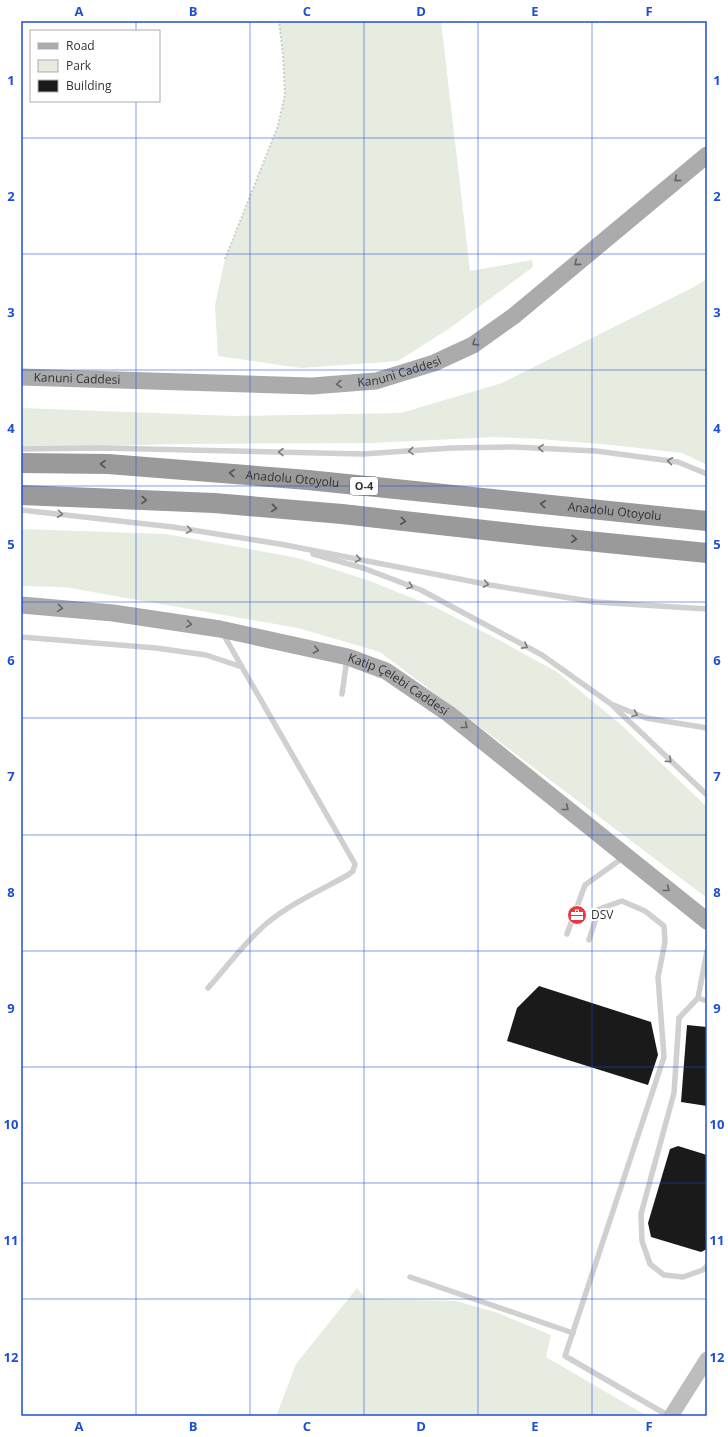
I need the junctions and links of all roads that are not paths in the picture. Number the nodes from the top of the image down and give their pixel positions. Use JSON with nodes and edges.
{"nodes":[{"id":1,"x":707,"y":155,"type":"edge"},
{"id":2,"x":21,"y":377,"type":"edge"},
{"id":3,"x":21,"y":449,"type":"edge"},
{"id":4,"x":21,"y":463,"type":"edge"},
{"id":5,"x":707,"y":474,"type":"edge"},
{"id":6,"x":21,"y":495,"type":"edge"},
{"id":7,"x":21,"y":510,"type":"edge"},
{"id":8,"x":707,"y":522,"type":"edge"},
{"id":9,"x":280,"y":544,"type":"junction"},
{"id":10,"x":707,"y":552,"type":"edge"},
{"id":11,"x":21,"y":605,"type":"edge"},
{"id":12,"x":707,"y":609,"type":"edge"},
{"id":13,"x":220,"y":629,"type":"junction"},
{"id":14,"x":21,"y":637,"type":"edge"},
{"id":15,"x":348,"y":657,"type":"junction"},
{"id":16,"x":242,"y":668,"type":"junction"},
{"id":17,"x":342,"y":694,"type":"dead end"},
{"id":18,"x":611,"y":704,"type":"junction"},
{"id":19,"x":707,"y":728,"type":"edge"},
{"id":20,"x":707,"y":795,"type":"edge"},
{"id":21,"x":626,"y":856,"type":"junction"},
{"id":22,"x":707,"y":921,"type":"edge"},
{"id":23,"x":567,"y":934,"type":"dead end"},
{"id":24,"x":589,"y":940,"type":"dead end"},
{"id":25,"x":707,"y":951,"type":"edge"},
{"id":26,"x":208,"y":988,"type":"dead end"},
{"id":27,"x":698,"y":998,"type":"junction"},
{"id":28,"x":707,"y":1001,"type":"edge"},
{"id":29,"x":707,"y":1266,"type":"edge"},
{"id":30,"x":410,"y":1277,"type":"dead end"},
{"id":31,"x":573,"y":1333,"type":"junction"},
{"id":32,"x":707,"y":1359,"type":"edge"},
{"id":33,"x":670,"y":1416,"type":"edge"}],
"edges":[{"from":1,"to":2,"type":"main road","name":"Kanuni Caddesi","one_way":true},
{"from":5,"to":3,"type":"lane","one_way":true},
{"from":8,"to":4,"type":"highway","name":"Anadolu Otoyolu","number":"O-4","one_way":true},
{"from":6,"to":10,"type":"highway","one_way":true},
{"from":7,"to":9,"type":"lane","one_way":true},
{"from":9,"to":12,"type":"lane","one_way":true},
{"from":9,"to":18,"type":"lane","one_way":true},
{"from":11,"to":13,"type":"main road","name":"Katip Çelebi Caddesi","one_way":true},
{"from":13,"to":15,"type":"main road","name":"Katip Çelebi Caddesi","one_way":true},
{"from":13,"to":16,"type":"lane"},
{"from":14,"to":16,"type":"lane"},
{"from":15,"to":17,"type":"lane"},
{"from":15,"to":21,"type":"main road","name":"Katip Çelebi Caddesi","one_way":true},
{"from":16,"to":26,"type":"lane"},
{"from":18,"to":19,"type":"lane","one_way":true},
{"from":18,"to":20,"type":"lane","one_way":true},
{"from":21,"to":22,"type":"main road","name":"Katip Çelebi Caddesi","one_way":true},
{"from":21,"to":23,"type":"lane"},
{"from":24,"to":31,"type":"lane"},
{"from":25,"to":27,"type":"lane"},
{"from":27,"to":28,"type":"lane"},
{"from":27,"to":29,"type":"lane"},
{"from":30,"to":31,"type":"lane"},
{"from":31,"to":33,"type":"lane"},
{"from":32,"to":33,"type":"street"}]}
